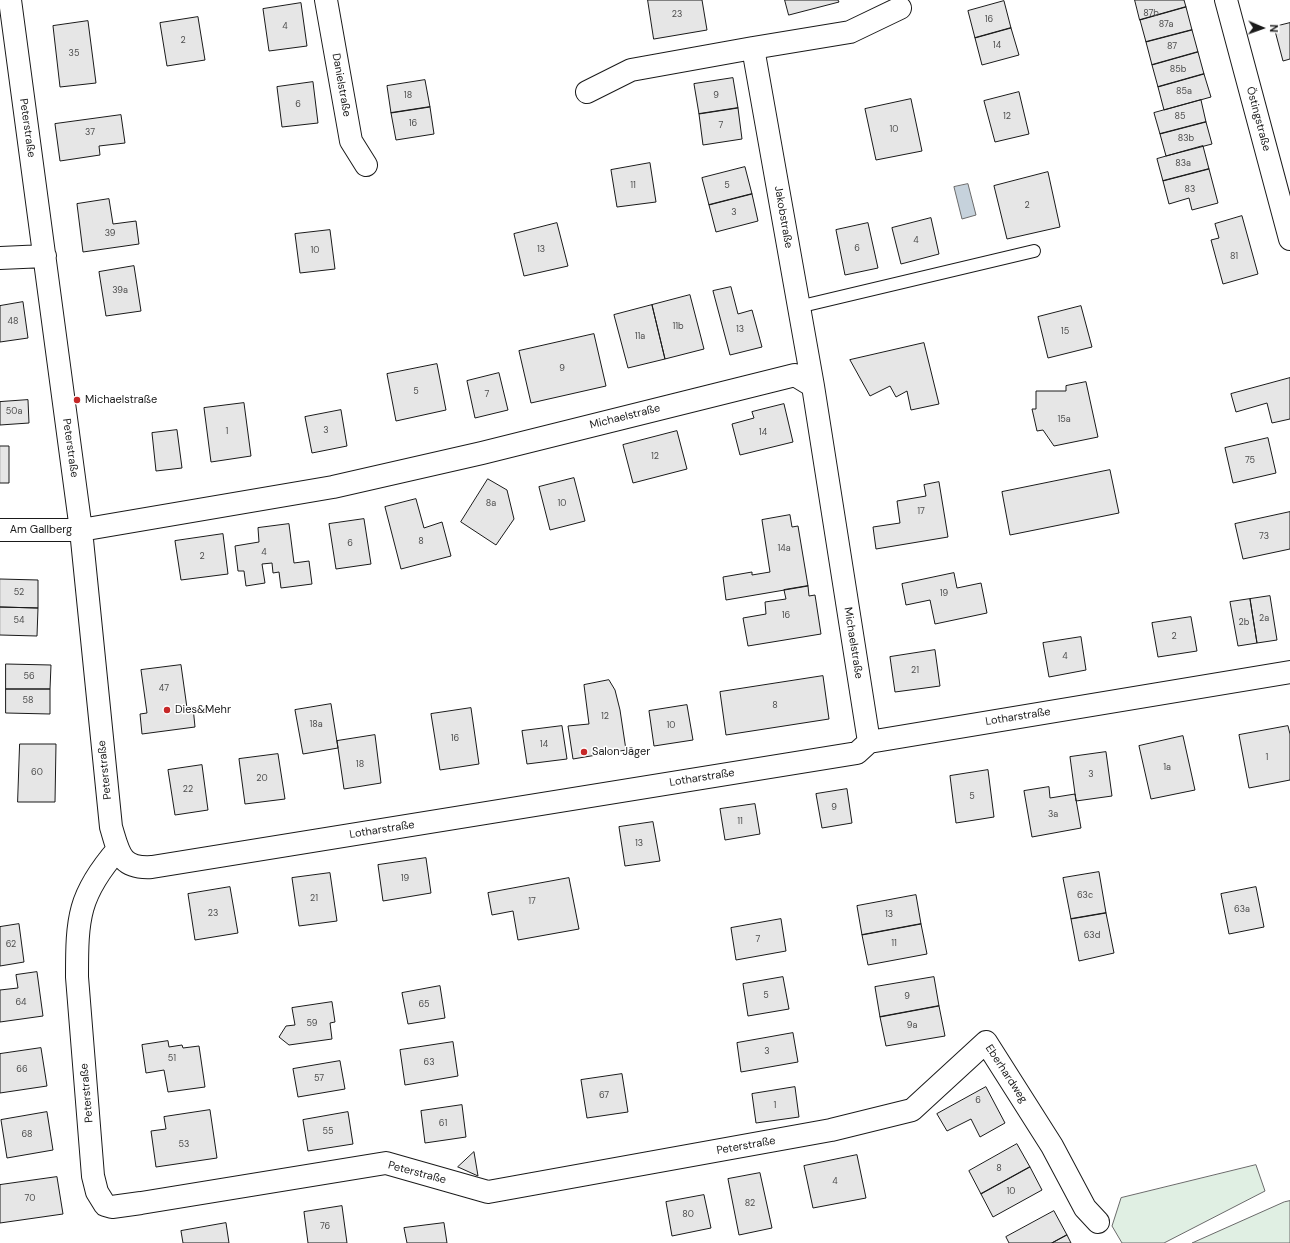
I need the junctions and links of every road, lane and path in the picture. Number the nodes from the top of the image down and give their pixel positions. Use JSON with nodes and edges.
{"nodes":[{"id":1,"x":10,"y":0,"type":"edge"},
{"id":2,"x":326,"y":0,"type":"edge"},
{"id":3,"x":1226,"y":0,"type":"edge"},
{"id":4,"x":900,"y":8,"type":"dead end"},
{"id":5,"x":753,"y":48,"type":"junction"},
{"id":6,"x":587,"y":92,"type":"dead end"},
{"id":7,"x":366,"y":165,"type":"dead end"},
{"id":8,"x":1290,"y":239,"type":"edge"},
{"id":9,"x":1034,"y":251,"type":"dead end"},
{"id":10,"x":45,"y":256,"type":"junction"},
{"id":11,"x":0,"y":258,"type":"edge"},
{"id":12,"x":798,"y":307,"type":"junction"},
{"id":13,"x":812,"y":386,"type":"junction"},
{"id":14,"x":0,"y":530,"type":"edge"},
{"id":15,"x":81,"y":530,"type":"junction"},
{"id":16,"x":1290,"y":672,"type":"edge"},
{"id":17,"x":869,"y":742,"type":"junction"},
{"id":18,"x":118,"y":849,"type":"junction"},
{"id":19,"x":831,"y":1130,"type":"joint"},
{"id":20,"x":1098,"y":1222,"type":"dead end"}],
"edges":[{"from":1,"to":10,"type":"street","name":"Peterstraße"},
{"from":2,"to":7,"type":"street","name":"Danielstraße"},
{"from":3,"to":8,"type":"street","name":"Östingstraße"},
{"from":4,"to":5,"type":"street"},
{"from":5,"to":6,"type":"street"},
{"from":5,"to":12,"type":"street","name":"Jakobstraße"},
{"from":9,"to":12,"type":"lane"},
{"from":10,"to":11,"type":"street"},
{"from":10,"to":15,"type":"street","name":"Peterstraße"},
{"from":12,"to":13,"type":"street","name":"Jakobstraße"},
{"from":13,"to":15,"type":"street","name":"Michaelstraße"},
{"from":13,"to":17,"type":"street","name":"Michaelstraße"},
{"from":14,"to":15,"type":"street","name":"Am Gallberg"},
{"from":15,"to":18,"type":"street","name":"Peterstraße"},
{"from":16,"to":17,"type":"street","name":"Lotharstraße"},
{"from":17,"to":18,"type":"street","name":"Lotharstraße"},
{"from":18,"to":19,"type":"street","name":"Peterstraße"},
{"from":19,"to":20,"type":"street","name":"Eberhardweg"}]}
